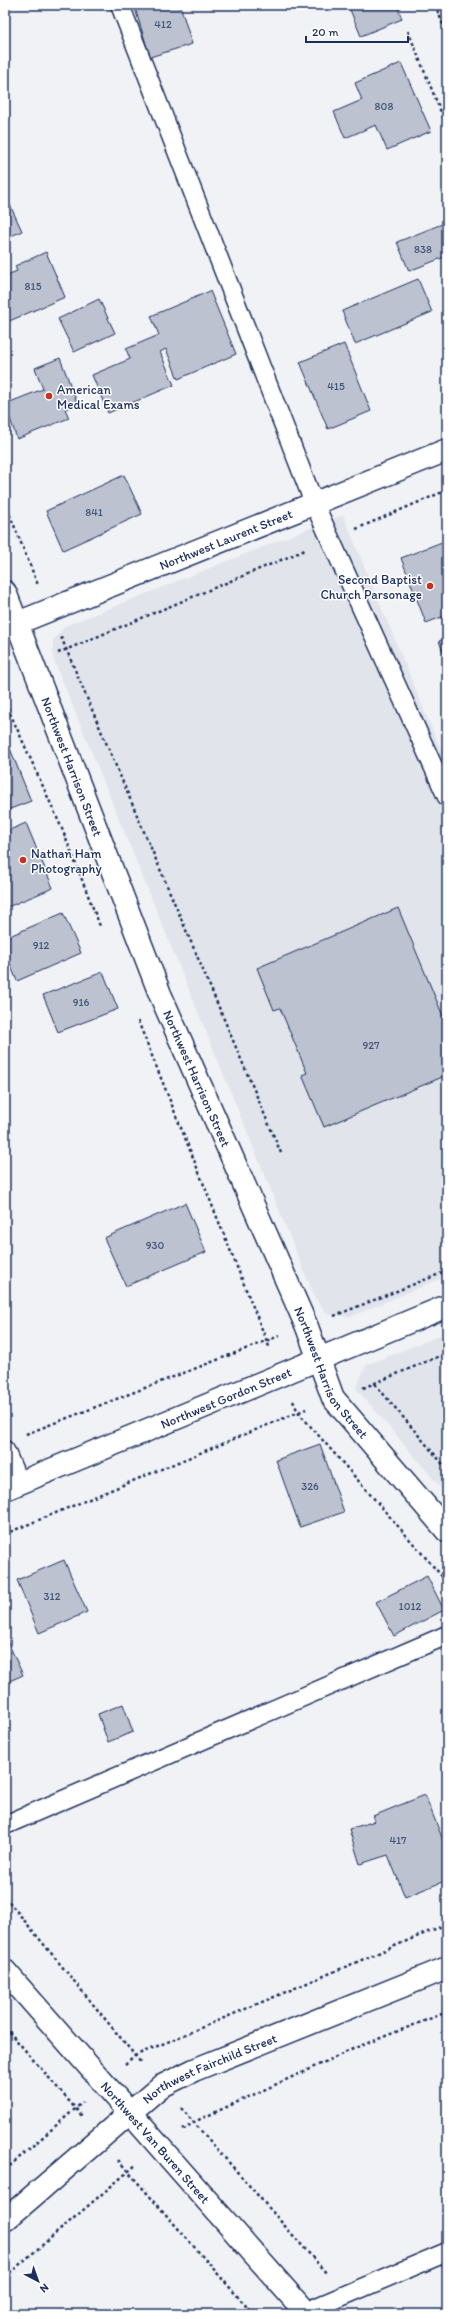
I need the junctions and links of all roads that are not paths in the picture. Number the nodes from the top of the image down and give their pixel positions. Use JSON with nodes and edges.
{"nodes":[{"id":1,"x":120,"y":5,"type":"edge"},
{"id":2,"x":447,"y":450,"type":"edge"},
{"id":3,"x":314,"y":503,"type":"junction"},
{"id":4,"x":5,"y":592,"type":"edge"},
{"id":5,"x":11,"y":625,"type":"edge"},
{"id":6,"x":447,"y":797,"type":"edge"},
{"id":7,"x":447,"y":1306,"type":"edge"},
{"id":8,"x":318,"y":1359,"type":"junction"},
{"id":9,"x":5,"y":1450,"type":"edge"},
{"id":10,"x":12,"y":1486,"type":"edge"},
{"id":11,"x":447,"y":1531,"type":"edge"},
{"id":12,"x":447,"y":1635,"type":"edge"},
{"id":13,"x":5,"y":1825,"type":"edge"},
{"id":14,"x":447,"y":1968,"type":"edge"},
{"id":15,"x":5,"y":1971,"type":"edge"},
{"id":16,"x":130,"y":2112,"type":"junction"},
{"id":17,"x":5,"y":2220,"type":"edge"},
{"id":18,"x":447,"y":2252,"type":"edge"},
{"id":19,"x":306,"y":2313,"type":"edge"}],
"edges":[{"from":1,"to":3,"type":"lane"},
{"from":2,"to":3,"type":"street","name":"Northwest Laurent Street"},
{"from":3,"to":5,"type":"street","name":"Northwest Laurent Street"},
{"from":3,"to":6,"type":"lane"},
{"from":4,"to":5,"type":"street","name":"Northwest Harrison Street"},
{"from":5,"to":8,"type":"street","name":"Northwest Harrison Street"},
{"from":7,"to":8,"type":"street","name":"Northwest Gordon Street"},
{"from":8,"to":10,"type":"street","name":"Northwest Gordon Street"},
{"from":8,"to":11,"type":"street","name":"Northwest Harrison Street"},
{"from":9,"to":10,"type":"lane"},
{"from":12,"to":13,"type":"lane"},
{"from":14,"to":16,"type":"street","name":"Northwest Fairchild Street"},
{"from":15,"to":16,"type":"street","name":"Northwest Van Buren Street"},
{"from":16,"to":17,"type":"street","name":"Northwest Fairchild Street"},
{"from":16,"to":19,"type":"street","name":"Northwest Van Buren Street"},
{"from":18,"to":19,"type":"lane"}]}
